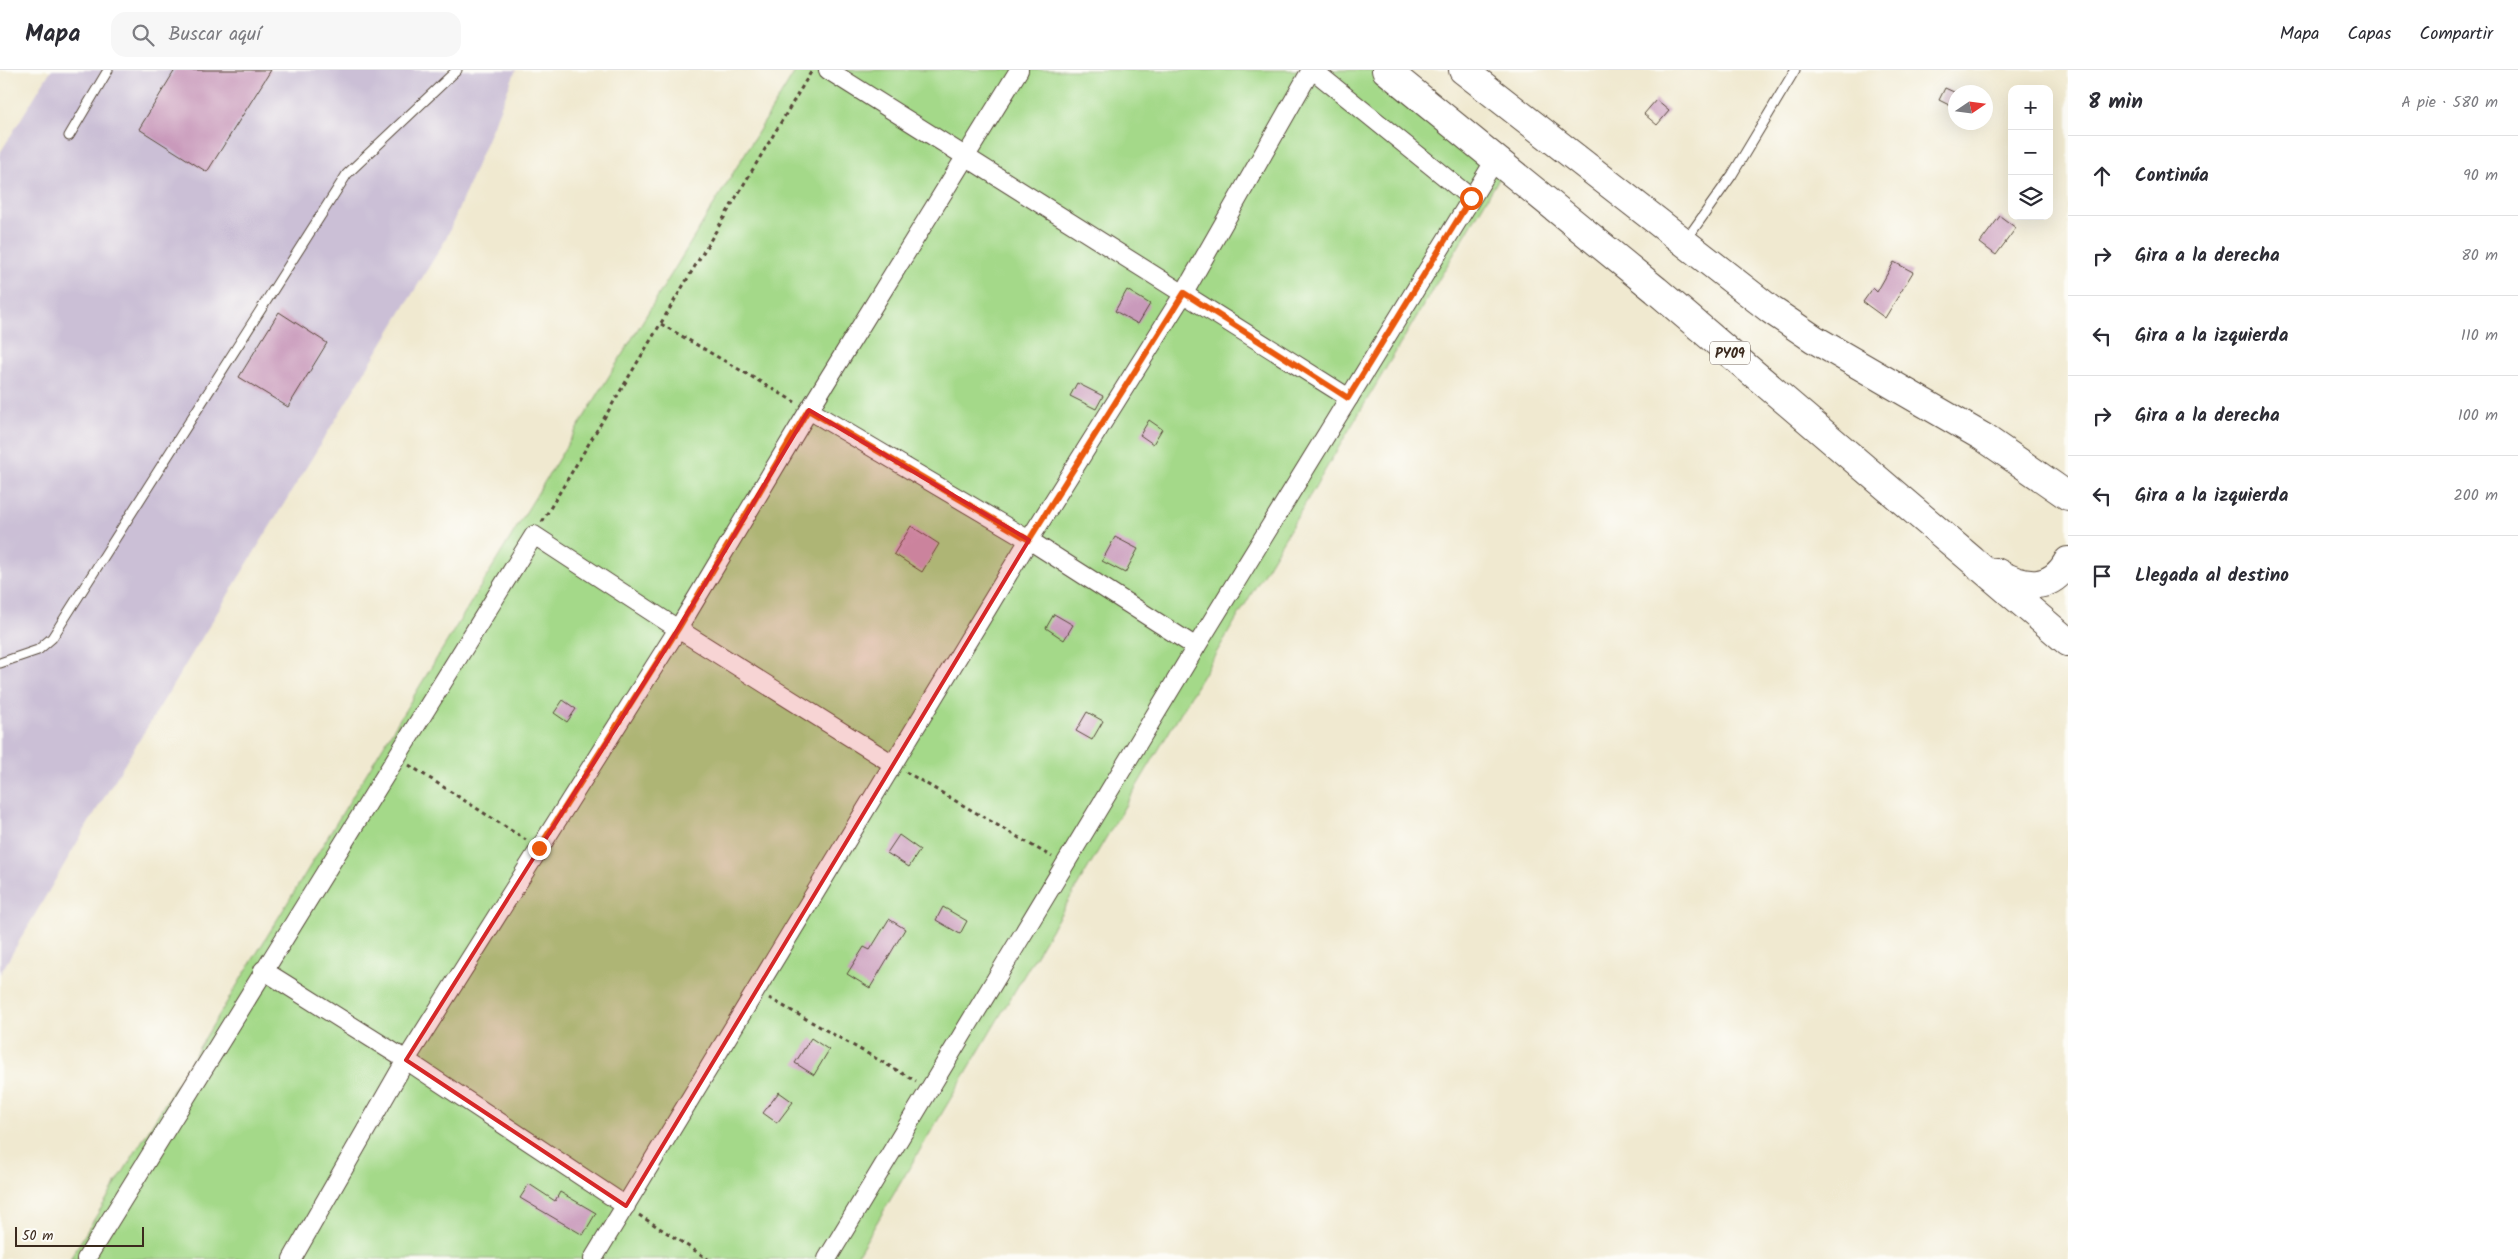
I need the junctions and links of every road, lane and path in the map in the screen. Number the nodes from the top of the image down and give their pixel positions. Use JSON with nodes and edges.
{"nodes":[{"id":1,"x":108,"y":70,"type":"edge"},
{"id":2,"x":457,"y":70,"type":"edge"},
{"id":3,"x":813,"y":70,"type":"edge"},
{"id":4,"x":828,"y":70,"type":"edge"},
{"id":5,"x":1019,"y":70,"type":"edge"},
{"id":6,"x":1312,"y":70,"type":"edge"},
{"id":7,"x":1386,"y":70,"type":"edge"},
{"id":8,"x":1463,"y":70,"type":"edge"},
{"id":9,"x":1795,"y":70,"type":"edge"},
{"id":10,"x":69,"y":136,"type":"dead end"},
{"id":11,"x":965,"y":157,"type":"junction"},
{"id":12,"x":1495,"y":160,"type":"junction"},
{"id":13,"x":1471,"y":198,"type":"junction"},
{"id":14,"x":1684,"y":243,"type":"junction"},
{"id":15,"x":1184,"y":293,"type":"junction"},
{"id":16,"x":661,"y":324,"type":"junction"},
{"id":17,"x":1348,"y":398,"type":"junction"},
{"id":18,"x":808,"y":410,"type":"junction"},
{"id":19,"x":2057,"y":488,"type":"edge"},
{"id":20,"x":2068,"y":519,"type":"edge"},
{"id":21,"x":534,"y":535,"type":"junction"},
{"id":22,"x":1029,"y":540,"type":"junction"},
{"id":23,"x":1968,"y":557,"type":"junction"},
{"id":24,"x":2068,"y":561,"type":"edge"},
{"id":25,"x":678,"y":629,"type":"junction"},
{"id":26,"x":2068,"y":642,"type":"edge"},
{"id":27,"x":1196,"y":647,"type":"junction"},
{"id":28,"x":0,"y":663,"type":"edge"},
{"id":29,"x":396,"y":757,"type":"junction"},
{"id":30,"x":893,"y":764,"type":"junction"},
{"id":31,"x":539,"y":848,"type":"junction"},
{"id":32,"x":1065,"y":864,"type":"junction"},
{"id":33,"x":263,"y":970,"type":"junction"},
{"id":34,"x":756,"y":991,"type":"junction"},
{"id":35,"x":406,"y":1060,"type":"junction"},
{"id":36,"x":929,"y":1089,"type":"junction"},
{"id":37,"x":626,"y":1206,"type":"junction"},
{"id":38,"x":86,"y":1259,"type":"edge"},
{"id":39,"x":292,"y":1259,"type":"edge"},
{"id":40,"x":594,"y":1259,"type":"edge"},
{"id":41,"x":708,"y":1259,"type":"edge"},
{"id":42,"x":827,"y":1259,"type":"edge"}],
"edges":[{"from":1,"to":10,"type":"lane"},
{"from":2,"to":28,"type":"lane"},
{"from":3,"to":16,"type":"path"},
{"from":4,"to":11,"type":"street"},
{"from":5,"to":11,"type":"street"},
{"from":6,"to":13,"type":"street"},
{"from":6,"to":15,"type":"street"},
{"from":7,"to":12,"type":"highway","number":"PY09"},
{"from":8,"to":14,"type":"highway"},
{"from":9,"to":14,"type":"lane"},
{"from":11,"to":15,"type":"street"},
{"from":11,"to":18,"type":"street"},
{"from":12,"to":13,"type":"street"},
{"from":12,"to":23,"type":"highway","number":"PY09"},
{"from":13,"to":17,"type":"street"},
{"from":14,"to":19,"type":"highway"},
{"from":15,"to":17,"type":"street"},
{"from":15,"to":22,"type":"street"},
{"from":16,"to":18,"type":"path"},
{"from":16,"to":21,"type":"path"},
{"from":17,"to":27,"type":"street"},
{"from":18,"to":22,"type":"street"},
{"from":18,"to":25,"type":"street"},
{"from":19,"to":20,"type":"highway"},
{"from":21,"to":25,"type":"street"},
{"from":21,"to":29,"type":"street"},
{"from":22,"to":27,"type":"street"},
{"from":22,"to":30,"type":"street"},
{"from":23,"to":24,"type":"highway"},
{"from":23,"to":26,"type":"highway","number":"PY09"},
{"from":25,"to":30,"type":"street"},
{"from":25,"to":31,"type":"street"},
{"from":27,"to":32,"type":"street"},
{"from":29,"to":31,"type":"path"},
{"from":29,"to":33,"type":"street"},
{"from":30,"to":32,"type":"path"},
{"from":30,"to":34,"type":"street"},
{"from":31,"to":35,"type":"street"},
{"from":32,"to":36,"type":"street"},
{"from":33,"to":35,"type":"street"},
{"from":33,"to":38,"type":"street"},
{"from":34,"to":36,"type":"path"},
{"from":34,"to":37,"type":"street"},
{"from":35,"to":37,"type":"street"},
{"from":35,"to":39,"type":"street"},
{"from":36,"to":42,"type":"street"},
{"from":37,"to":40,"type":"street"},
{"from":37,"to":41,"type":"path"}]}
